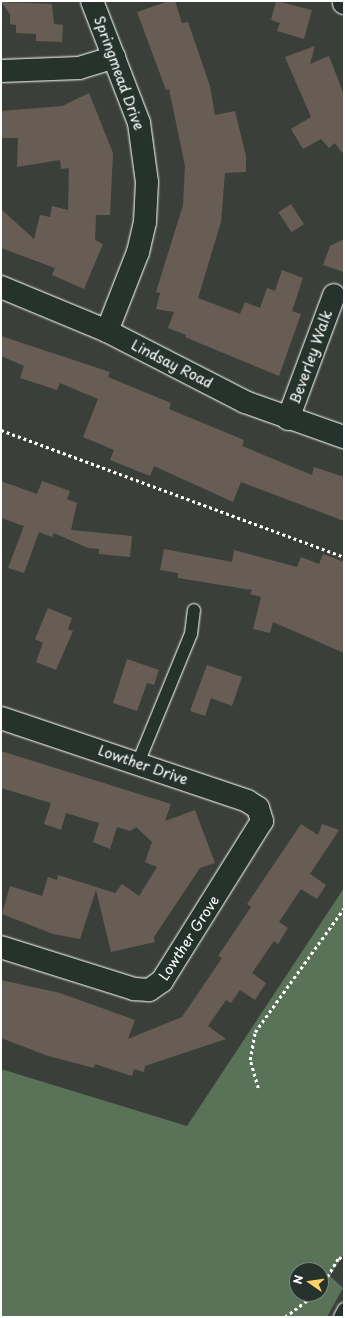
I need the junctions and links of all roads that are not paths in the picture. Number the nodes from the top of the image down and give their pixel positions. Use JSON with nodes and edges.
{"nodes":[{"id":1,"x":92,"y":1,"type":"edge"},
{"id":2,"x":114,"y":57,"type":"junction"},
{"id":3,"x":1,"y":71,"type":"edge"},
{"id":4,"x":1,"y":287,"type":"edge"},
{"id":5,"x":334,"y":295,"type":"dead end"},
{"id":6,"x":107,"y":331,"type":"junction"},
{"id":7,"x":288,"y":419,"type":"junction"},
{"id":8,"x":344,"y":437,"type":"edge"},
{"id":9,"x":194,"y":610,"type":"dead end"},
{"id":10,"x":1,"y":718,"type":"edge"},
{"id":11,"x":138,"y":764,"type":"junction"},
{"id":12,"x":257,"y":833,"type":"joint"},
{"id":13,"x":1,"y":947,"type":"edge"},
{"id":14,"x":344,"y":1309,"type":"edge"},
{"id":15,"x":340,"y":1317,"type":"edge"}],
"edges":[{"from":1,"to":2,"type":"street","name":"Springmead Drive"},
{"from":2,"to":3,"type":"street"},
{"from":2,"to":6,"type":"street","name":"Springmead Drive"},
{"from":4,"to":6,"type":"street","name":"Lindsay Road"},
{"from":5,"to":7,"type":"street","name":"Beverley Walk"},
{"from":6,"to":7,"type":"street","name":"Lindsay Road"},
{"from":7,"to":8,"type":"street","name":"Lindsay Road"},
{"from":9,"to":11,"type":"lane"},
{"from":10,"to":11,"type":"street","name":"Lowther Drive"},
{"from":11,"to":12,"type":"street","name":"Lowther Drive"},
{"from":12,"to":13,"type":"street","name":"Lowther Grove"},
{"from":14,"to":15,"type":"lane"}]}
